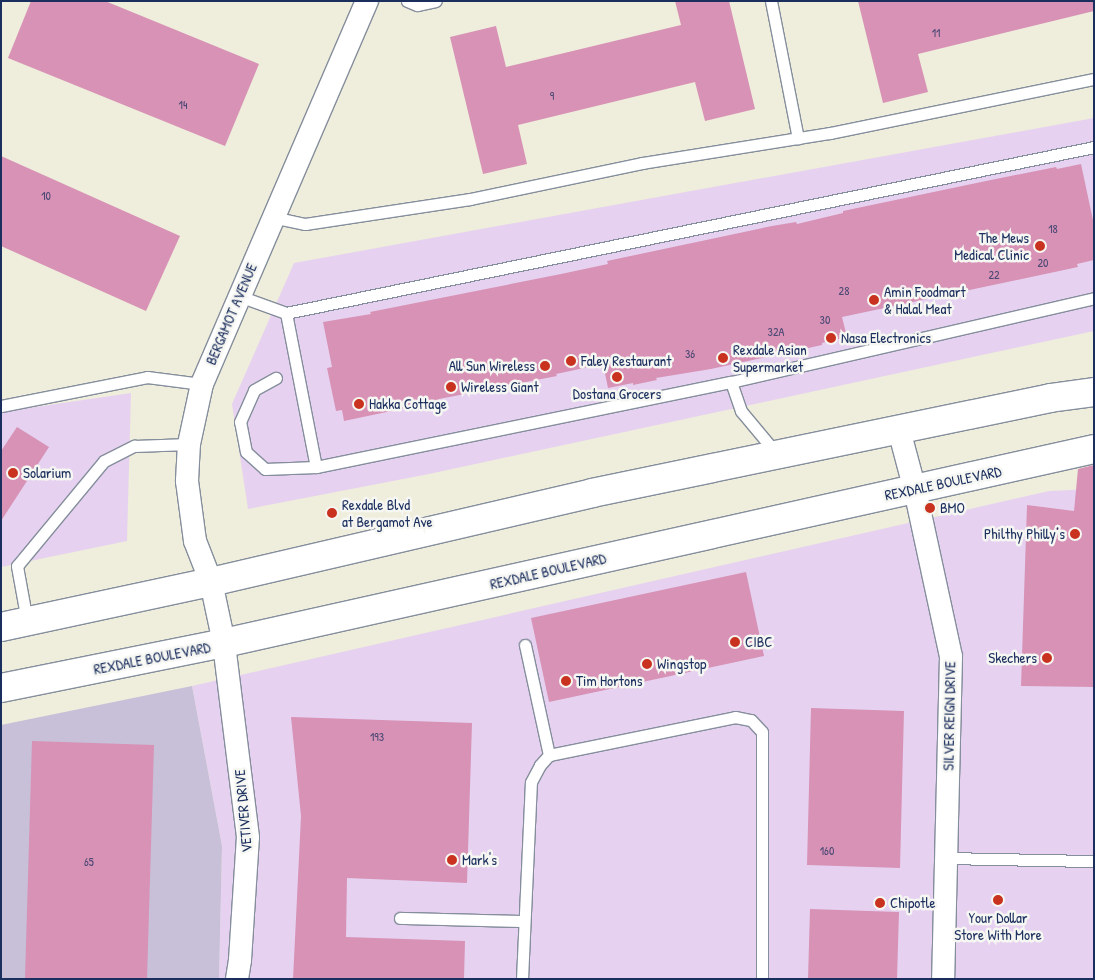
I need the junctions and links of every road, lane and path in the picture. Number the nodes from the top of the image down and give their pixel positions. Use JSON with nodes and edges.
{"nodes":[{"id":1,"x":367,"y":1,"type":"edge"},
{"id":2,"x":406,"y":1,"type":"edge"},
{"id":3,"x":436,"y":1,"type":"edge"},
{"id":4,"x":771,"y":1,"type":"edge"},
{"id":5,"x":1094,"y":79,"type":"edge"},
{"id":6,"x":798,"y":138,"type":"junction"},
{"id":7,"x":1094,"y":147,"type":"edge"},
{"id":8,"x":272,"y":217,"type":"junction"},
{"id":9,"x":239,"y":296,"type":"junction"},
{"id":10,"x":1094,"y":298,"type":"edge"},
{"id":11,"x":286,"y":313,"type":"junction"},
{"id":12,"x":276,"y":378,"type":"dead end"},
{"id":13,"x":731,"y":382,"type":"junction"},
{"id":14,"x":202,"y":384,"type":"junction"},
{"id":15,"x":1094,"y":392,"type":"edge"},
{"id":16,"x":1,"y":406,"type":"edge"},
{"id":17,"x":900,"y":430,"type":"junction"},
{"id":18,"x":189,"y":444,"type":"junction"},
{"id":19,"x":1094,"y":449,"type":"edge"},
{"id":20,"x":778,"y":455,"type":"junction"},
{"id":21,"x":316,"y":468,"type":"junction"},
{"id":22,"x":915,"y":490,"type":"junction"},
{"id":23,"x":211,"y":582,"type":"junction"},
{"id":24,"x":14,"y":624,"type":"edge"},
{"id":25,"x":224,"y":643,"type":"junction"},
{"id":26,"x":525,"y":645,"type":"dead end"},
{"id":27,"x":1,"y":688,"type":"edge"},
{"id":28,"x":550,"y":755,"type":"junction"},
{"id":29,"x":946,"y":858,"type":"junction"},
{"id":30,"x":1094,"y":861,"type":"edge"},
{"id":31,"x":400,"y":918,"type":"dead end"},
{"id":32,"x":524,"y":921,"type":"junction"},
{"id":33,"x":237,"y":979,"type":"edge"},
{"id":34,"x":522,"y":979,"type":"edge"},
{"id":35,"x":762,"y":979,"type":"edge"},
{"id":36,"x":943,"y":979,"type":"edge"}],
"edges":[{"from":1,"to":8,"type":"street","name":"BERGAMOT AVENUE"},
{"from":2,"to":3,"type":"lane"},
{"from":4,"to":6,"type":"lane"},
{"from":5,"to":6,"type":"lane"},
{"from":6,"to":8,"type":"lane"},
{"from":7,"to":11,"type":"lane"},
{"from":8,"to":9,"type":"street","name":"BERGAMOT AVENUE"},
{"from":9,"to":11,"type":"lane"},
{"from":9,"to":14,"type":"street","name":"BERGAMOT AVENUE"},
{"from":10,"to":13,"type":"lane"},
{"from":11,"to":21,"type":"lane"},
{"from":12,"to":21,"type":"lane"},
{"from":13,"to":20,"type":"lane"},
{"from":13,"to":21,"type":"lane"},
{"from":14,"to":16,"type":"lane"},
{"from":14,"to":18,"type":"street","name":"BERGAMOT AVENUE"},
{"from":15,"to":17,"type":"main road"},
{"from":17,"to":20,"type":"main road"},
{"from":17,"to":22,"type":"street","name":"SILVER REIGN DRIVE"},
{"from":18,"to":23,"type":"street","name":"BERGAMOT AVENUE"},
{"from":18,"to":24,"type":"lane"},
{"from":19,"to":22,"type":"main road","name":"REXDALE BOULEVARD"},
{"from":20,"to":23,"type":"main road"},
{"from":22,"to":25,"type":"main road","name":"REXDALE BOULEVARD"},
{"from":22,"to":29,"type":"street","name":"SILVER REIGN DRIVE"},
{"from":23,"to":24,"type":"main road"},
{"from":23,"to":25,"type":"street","name":"BERGAMOT AVENUE"},
{"from":25,"to":27,"type":"main road","name":"REXDALE BOULEVARD"},
{"from":25,"to":33,"type":"street","name":"VETIVER DRIVE"},
{"from":26,"to":28,"type":"lane"},
{"from":28,"to":32,"type":"lane"},
{"from":28,"to":35,"type":"lane"},
{"from":29,"to":30,"type":"lane"},
{"from":29,"to":36,"type":"street","name":"SILVER REIGN DRIVE"},
{"from":31,"to":32,"type":"lane"},
{"from":32,"to":34,"type":"lane"}]}
